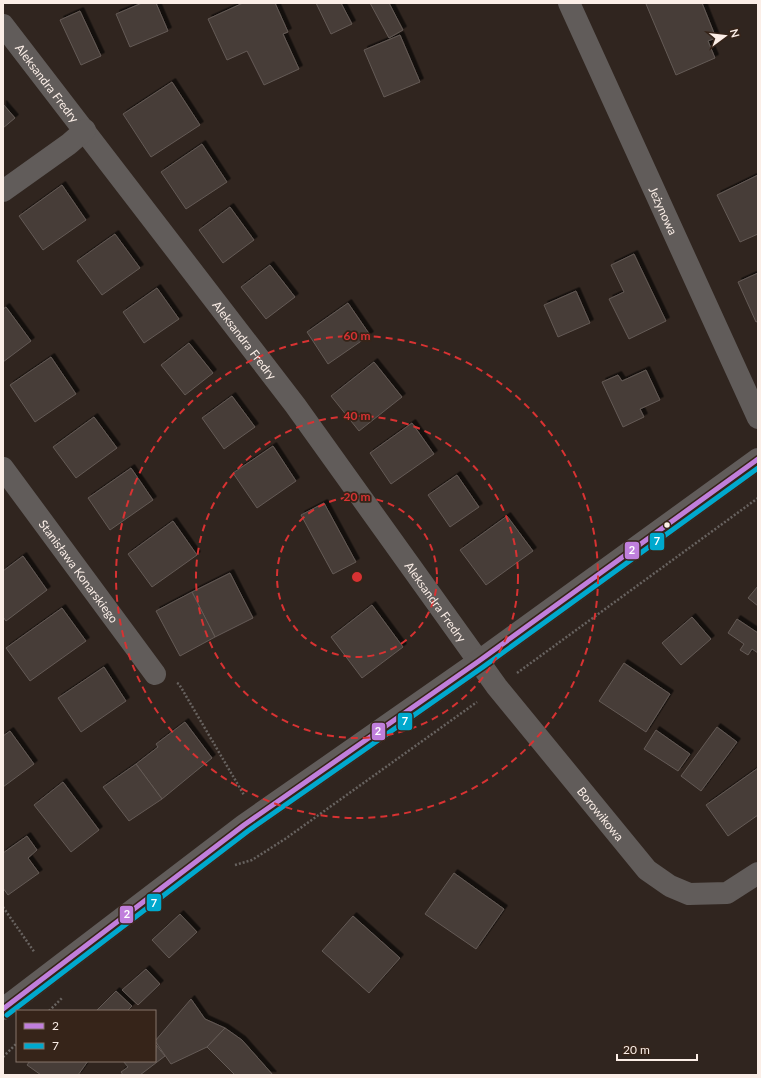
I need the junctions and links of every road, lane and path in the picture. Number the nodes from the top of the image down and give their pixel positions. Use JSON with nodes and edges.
{"nodes":[{"id":1,"x":569,"y":3,"type":"edge"},
{"id":2,"x":3,"y":25,"type":"edge"},
{"id":3,"x":85,"y":130,"type":"junction"},
{"id":4,"x":3,"y":191,"type":"edge"},
{"id":5,"x":758,"y":418,"type":"edge"},
{"id":6,"x":758,"y":459,"type":"edge"},
{"id":7,"x":3,"y":468,"type":"edge"},
{"id":8,"x":758,"y":498,"type":"edge"},
{"id":9,"x":479,"y":661,"type":"junction"},
{"id":10,"x":155,"y":674,"type":"joint"},
{"id":11,"x":497,"y":687,"type":"junction"},
{"id":12,"x":245,"y":797,"type":"dead end"},
{"id":13,"x":232,"y":866,"type":"dead end"},
{"id":14,"x":758,"y":874,"type":"edge"},
{"id":15,"x":3,"y":907,"type":"edge"},
{"id":16,"x":35,"y":953,"type":"dead end"},
{"id":17,"x":65,"y":994,"type":"dead end"},
{"id":18,"x":3,"y":1009,"type":"edge"},
{"id":19,"x":50,"y":1010,"type":"edge"},
{"id":20,"x":16,"y":1044,"type":"edge"},
{"id":21,"x":3,"y":1057,"type":"edge"}],
"edges":[{"from":1,"to":5,"type":"street","name":"Jeżynowa"},
{"from":2,"to":3,"type":"street","name":"Aleksandra Fredry"},
{"from":3,"to":4,"type":"street"},
{"from":3,"to":9,"type":"street","name":"Aleksandra Fredry"},
{"from":6,"to":9,"type":"street"},
{"from":7,"to":10,"type":"street","name":"Stanisława Konarskiego"},
{"from":8,"to":11,"type":"path"},
{"from":9,"to":11,"type":"street","name":"Borowikowa"},
{"from":9,"to":18,"type":"street"},
{"from":10,"to":12,"type":"path"},
{"from":11,"to":13,"type":"path"},
{"from":11,"to":14,"type":"street","name":"Borowikowa"},
{"from":15,"to":16,"type":"path"},
{"from":17,"to":19,"type":"path"},
{"from":20,"to":21,"type":"path"}]}
